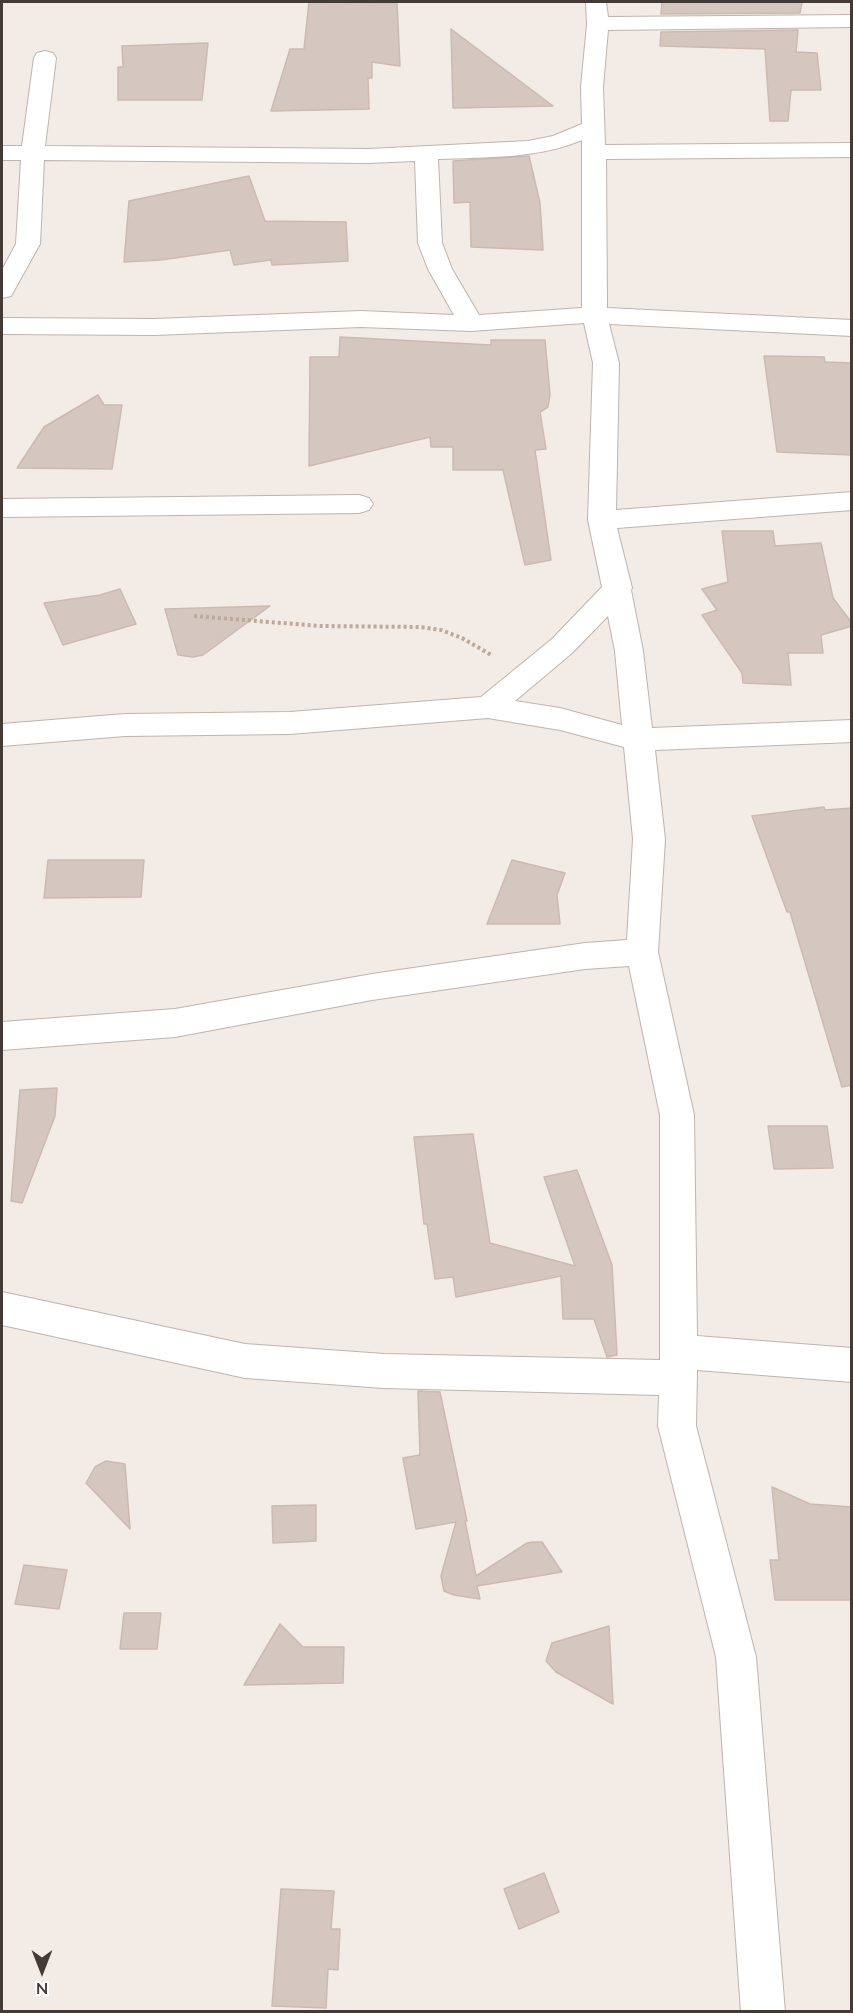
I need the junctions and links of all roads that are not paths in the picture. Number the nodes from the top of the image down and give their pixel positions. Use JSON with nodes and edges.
{"nodes":[{"id":1,"x":597,"y":13,"type":"edge"},
{"id":2,"x":852,"y":21,"type":"edge"},
{"id":3,"x":45,"y":57,"type":"dead end"},
{"id":4,"x":594,"y":140,"type":"junction"},
{"id":5,"x":852,"y":150,"type":"edge"},
{"id":6,"x":2,"y":153,"type":"edge"},
{"id":7,"x":33,"y":153,"type":"junction"},
{"id":8,"x":426,"y":153,"type":"junction"},
{"id":9,"x":2,"y":291,"type":"edge"},
{"id":10,"x":594,"y":315,"type":"junction"},
{"id":11,"x":471,"y":323,"type":"junction"},
{"id":12,"x":2,"y":326,"type":"edge"},
{"id":13,"x":852,"y":328,"type":"edge"},
{"id":14,"x":852,"y":501,"type":"edge"},
{"id":15,"x":359,"y":504,"type":"dead end"},
{"id":16,"x":2,"y":508,"type":"edge"},
{"id":17,"x":602,"y":520,"type":"junction"},
{"id":18,"x":618,"y":588,"type":"junction"},
{"id":19,"x":488,"y":707,"type":"junction"},
{"id":20,"x":852,"y":731,"type":"edge"},
{"id":21,"x":2,"y":735,"type":"edge"},
{"id":22,"x":638,"y":740,"type":"junction"},
{"id":23,"x":642,"y":952,"type":"junction"},
{"id":24,"x":2,"y":1036,"type":"edge"},
{"id":25,"x":2,"y":1309,"type":"edge"},
{"id":26,"x":679,"y":1365,"type":"junction"},
{"id":27,"x":852,"y":1365,"type":"edge"},
{"id":28,"x":763,"y":2012,"type":"edge"}],
"edges":[{"from":1,"to":2,"type":"street"},
{"from":1,"to":4,"type":"street"},
{"from":3,"to":7,"type":"street"},
{"from":4,"to":5,"type":"street"},
{"from":4,"to":8,"type":"street"},
{"from":4,"to":10,"type":"street"},
{"from":6,"to":7,"type":"street"},
{"from":7,"to":8,"type":"street"},
{"from":7,"to":9,"type":"street"},
{"from":8,"to":11,"type":"street"},
{"from":10,"to":11,"type":"street"},
{"from":10,"to":13,"type":"street"},
{"from":10,"to":17,"type":"street"},
{"from":11,"to":12,"type":"street"},
{"from":14,"to":17,"type":"street"},
{"from":15,"to":16,"type":"street"},
{"from":17,"to":18,"type":"street"},
{"from":18,"to":19,"type":"street"},
{"from":18,"to":22,"type":"street"},
{"from":19,"to":21,"type":"street"},
{"from":19,"to":22,"type":"street"},
{"from":20,"to":22,"type":"street"},
{"from":22,"to":23,"type":"street"},
{"from":23,"to":24,"type":"street"},
{"from":23,"to":26,"type":"street"},
{"from":25,"to":26,"type":"street"},
{"from":26,"to":27,"type":"street"},
{"from":26,"to":28,"type":"street"}]}
